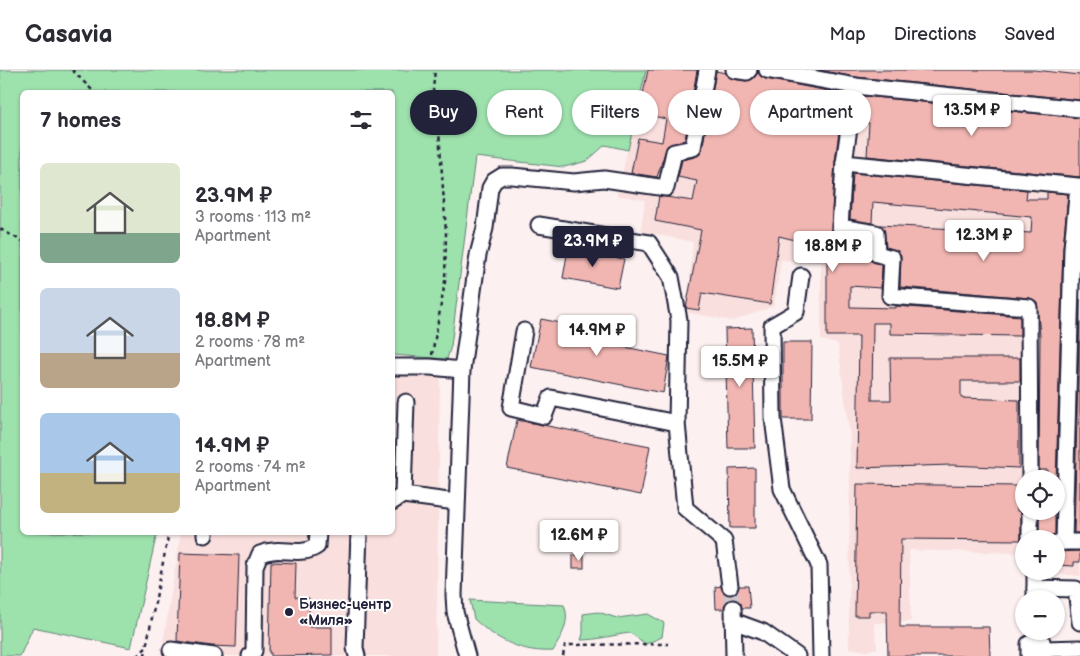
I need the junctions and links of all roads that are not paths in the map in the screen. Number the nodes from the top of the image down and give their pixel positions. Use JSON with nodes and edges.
{"nodes":[{"id":1,"x":707,"y":70,"type":"edge"},
{"id":2,"x":734,"y":70,"type":"edge"},
{"id":3,"x":749,"y":70,"type":"edge"},
{"id":4,"x":767,"y":70,"type":"edge"},
{"id":5,"x":855,"y":86,"type":"junction"},
{"id":6,"x":1080,"y":109,"type":"edge"},
{"id":7,"x":844,"y":163,"type":"junction"},
{"id":8,"x":1079,"y":186,"type":"edge"},
{"id":9,"x":539,"y":225,"type":"dead end"},
{"id":10,"x":801,"y":276,"type":"dead end"},
{"id":11,"x":524,"y":330,"type":"dead end"},
{"id":12,"x":395,"y":367,"type":"edge"},
{"id":13,"x":462,"y":370,"type":"junction"},
{"id":14,"x":406,"y":402,"type":"dead end"},
{"id":15,"x":677,"y":423,"type":"junction"},
{"id":16,"x":1030,"y":470,"type":"edge"},
{"id":17,"x":398,"y":499,"type":"edge"},
{"id":18,"x":456,"y":502,"type":"junction"},
{"id":19,"x":1060,"y":530,"type":"edge"},
{"id":20,"x":318,"y":535,"type":"edge"},
{"id":21,"x":359,"y":535,"type":"edge"},
{"id":22,"x":1065,"y":542,"type":"edge"},
{"id":23,"x":1080,"y":542,"type":"edge"},
{"id":24,"x":730,"y":586,"type":"tunnel mouth"},
{"id":25,"x":1065,"y":590,"type":"edge"},
{"id":26,"x":1080,"y":622,"type":"edge"},
{"id":27,"x":1040,"y":644,"type":"edge"},
{"id":28,"x":1080,"y":648,"type":"edge"},
{"id":29,"x":170,"y":650,"type":"dead end"},
{"id":30,"x":214,"y":656,"type":"edge"},
{"id":31,"x":250,"y":656,"type":"edge"},
{"id":32,"x":357,"y":656,"type":"edge"},
{"id":33,"x":467,"y":656,"type":"edge"},
{"id":34,"x":474,"y":656,"type":"edge"},
{"id":35,"x":734,"y":656,"type":"edge"},
{"id":36,"x":797,"y":656,"type":"edge"},
{"id":37,"x":821,"y":656,"type":"edge"},
{"id":38,"x":1029,"y":656,"type":"edge"}],
"edges":[{"from":1,"to":13,"type":"street"},
{"from":2,"to":3,"type":"street"},
{"from":4,"to":5,"type":"street"},
{"from":5,"to":6,"type":"street"},
{"from":5,"to":7,"type":"street"},
{"from":7,"to":8,"type":"street"},
{"from":7,"to":16,"type":"street"},
{"from":8,"to":19,"type":"street"},
{"from":9,"to":15,"type":"street"},
{"from":10,"to":37,"type":"street"},
{"from":11,"to":15,"type":"street"},
{"from":12,"to":13,"type":"street"},
{"from":13,"to":18,"type":"street"},
{"from":14,"to":17,"type":"street"},
{"from":15,"to":24,"type":"street"},
{"from":17,"to":18,"type":"street"},
{"from":18,"to":33,"type":"street"},
{"from":20,"to":31,"type":"street"},
{"from":21,"to":32,"type":"street"},
{"from":22,"to":23,"type":"street"},
{"from":25,"to":26,"type":"street"},
{"from":27,"to":28,"type":"street"},
{"from":27,"to":38,"type":"street"},
{"from":29,"to":30,"type":"street"},
{"from":33,"to":34,"type":"street"},
{"from":35,"to":36,"type":"street"}]}
